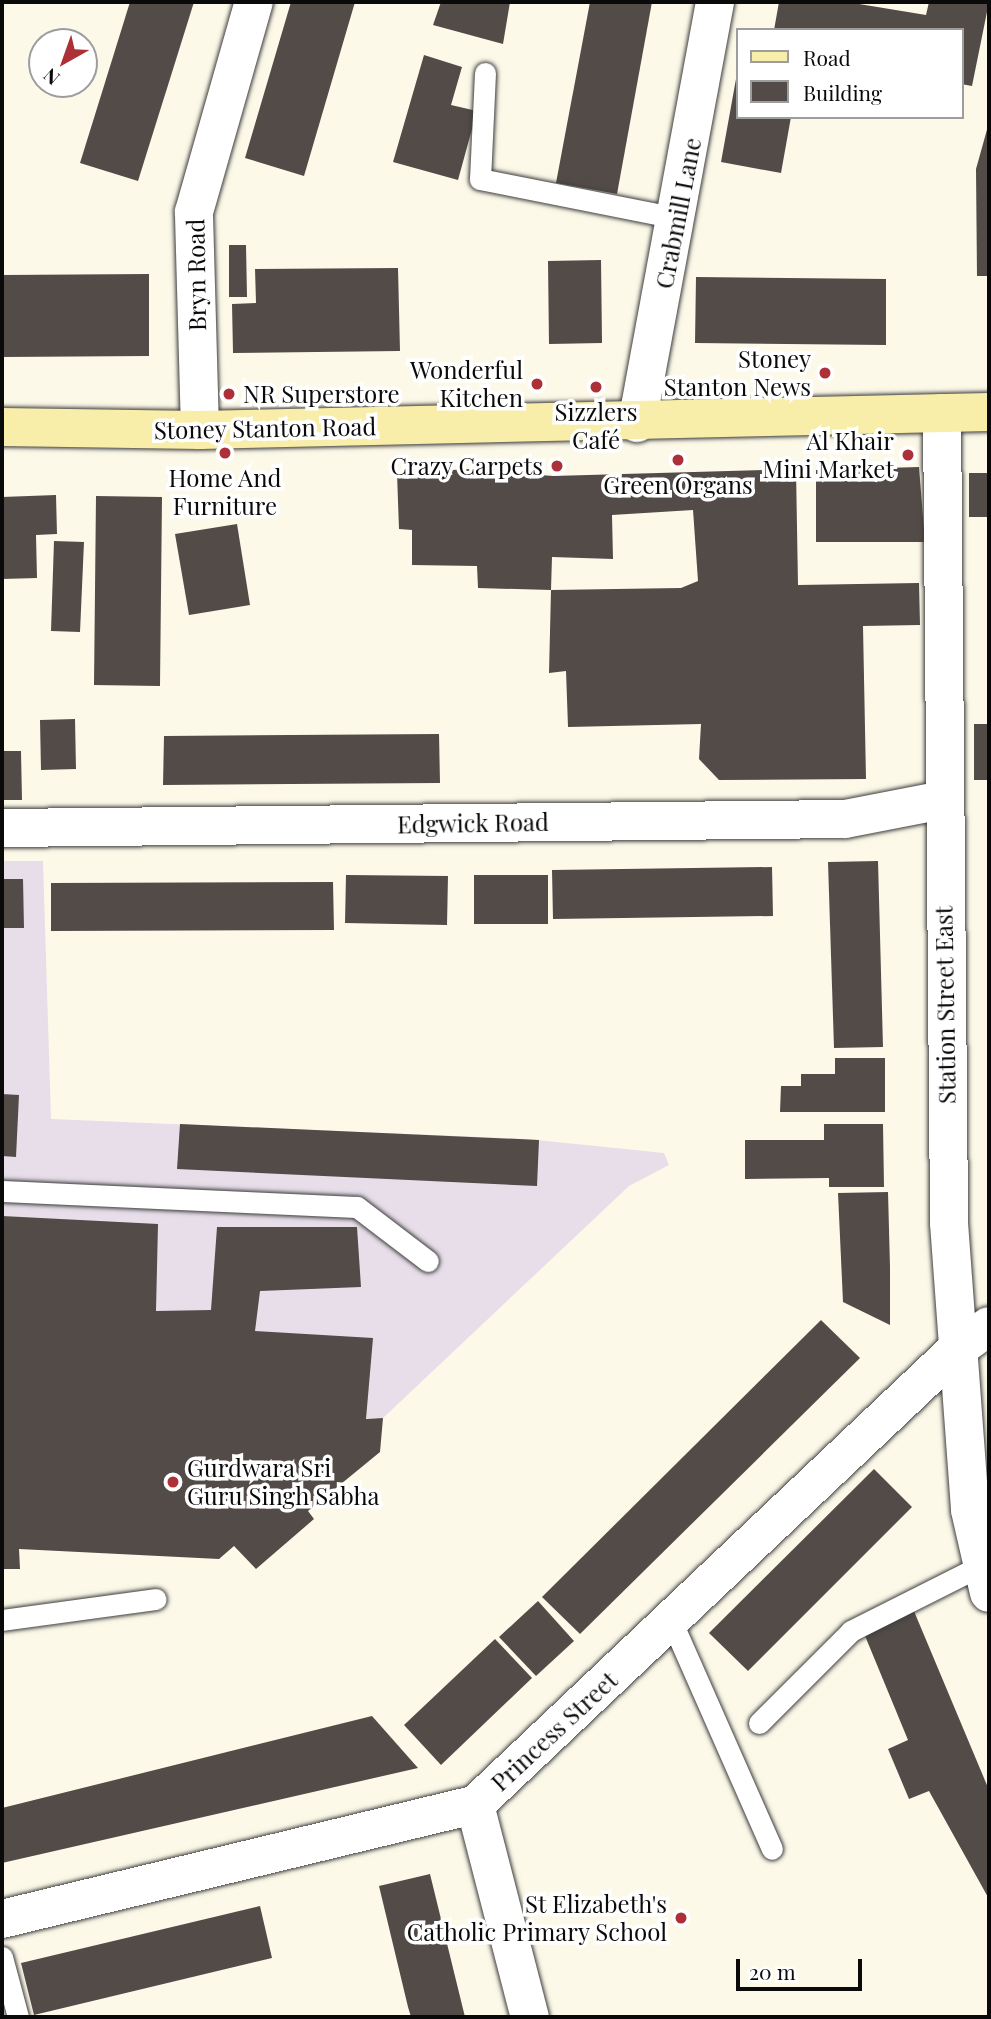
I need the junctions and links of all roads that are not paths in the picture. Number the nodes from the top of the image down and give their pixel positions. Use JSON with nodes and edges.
{"nodes":[{"id":1,"x":254,"y":2,"type":"edge"},
{"id":2,"x":715,"y":2,"type":"edge"},
{"id":3,"x":485,"y":73,"type":"dead end"},
{"id":4,"x":677,"y":218,"type":"junction"},
{"id":5,"x":989,"y":412,"type":"edge"},
{"id":6,"x":942,"y":413,"type":"junction"},
{"id":7,"x":637,"y":423,"type":"junction"},
{"id":8,"x":2,"y":427,"type":"edge"},
{"id":9,"x":200,"y":430,"type":"junction"},
{"id":10,"x":943,"y":800,"type":"junction"},
{"id":11,"x":2,"y":828,"type":"edge"},
{"id":12,"x":2,"y":1191,"type":"edge"},
{"id":13,"x":428,"y":1261,"type":"dead end"},
{"id":14,"x":989,"y":1326,"type":"edge"},
{"id":15,"x":955,"y":1351,"type":"junction"},
{"id":16,"x":985,"y":1579,"type":"edge"},
{"id":17,"x":156,"y":1599,"type":"dead end"},
{"id":18,"x":2,"y":1620,"type":"edge"},
{"id":19,"x":671,"y":1620,"type":"junction"},
{"id":20,"x":759,"y":1723,"type":"dead end"},
{"id":21,"x":475,"y":1805,"type":"junction"},
{"id":22,"x":772,"y":1849,"type":"dead end"},
{"id":23,"x":4,"y":1911,"type":"edge"},
{"id":24,"x":2,"y":1957,"type":"edge"},
{"id":25,"x":18,"y":2017,"type":"edge"},
{"id":26,"x":530,"y":2017,"type":"edge"}],
"edges":[{"from":1,"to":9,"type":"street","name":"Bryn Road"},
{"from":2,"to":4,"type":"street","name":"Crabmill Lane"},
{"from":3,"to":4,"type":"lane"},
{"from":4,"to":7,"type":"street","name":"Crabmill Lane"},
{"from":5,"to":6,"type":"main road","name":"Stoney Stanton Road"},
{"from":6,"to":7,"type":"main road","name":"Stoney Stanton Road"},
{"from":6,"to":10,"type":"street","name":"Station Street East"},
{"from":7,"to":9,"type":"main road","name":"Stoney Stanton Road"},
{"from":8,"to":9,"type":"main road","name":"Stoney Stanton Road"},
{"from":10,"to":11,"type":"street","name":"Edgwick Road"},
{"from":10,"to":15,"type":"street","name":"Station Street East"},
{"from":12,"to":13,"type":"lane"},
{"from":14,"to":15,"type":"street","name":"Princess Street"},
{"from":15,"to":16,"type":"street","name":"Station Street East"},
{"from":15,"to":19,"type":"street","name":"Princess Street"},
{"from":16,"to":20,"type":"lane"},
{"from":17,"to":18,"type":"lane"},
{"from":19,"to":21,"type":"street","name":"Princess Street"},
{"from":19,"to":22,"type":"lane"},
{"from":21,"to":23,"type":"street","name":"Princess Street"},
{"from":21,"to":26,"type":"street"},
{"from":24,"to":25,"type":"lane"}]}
